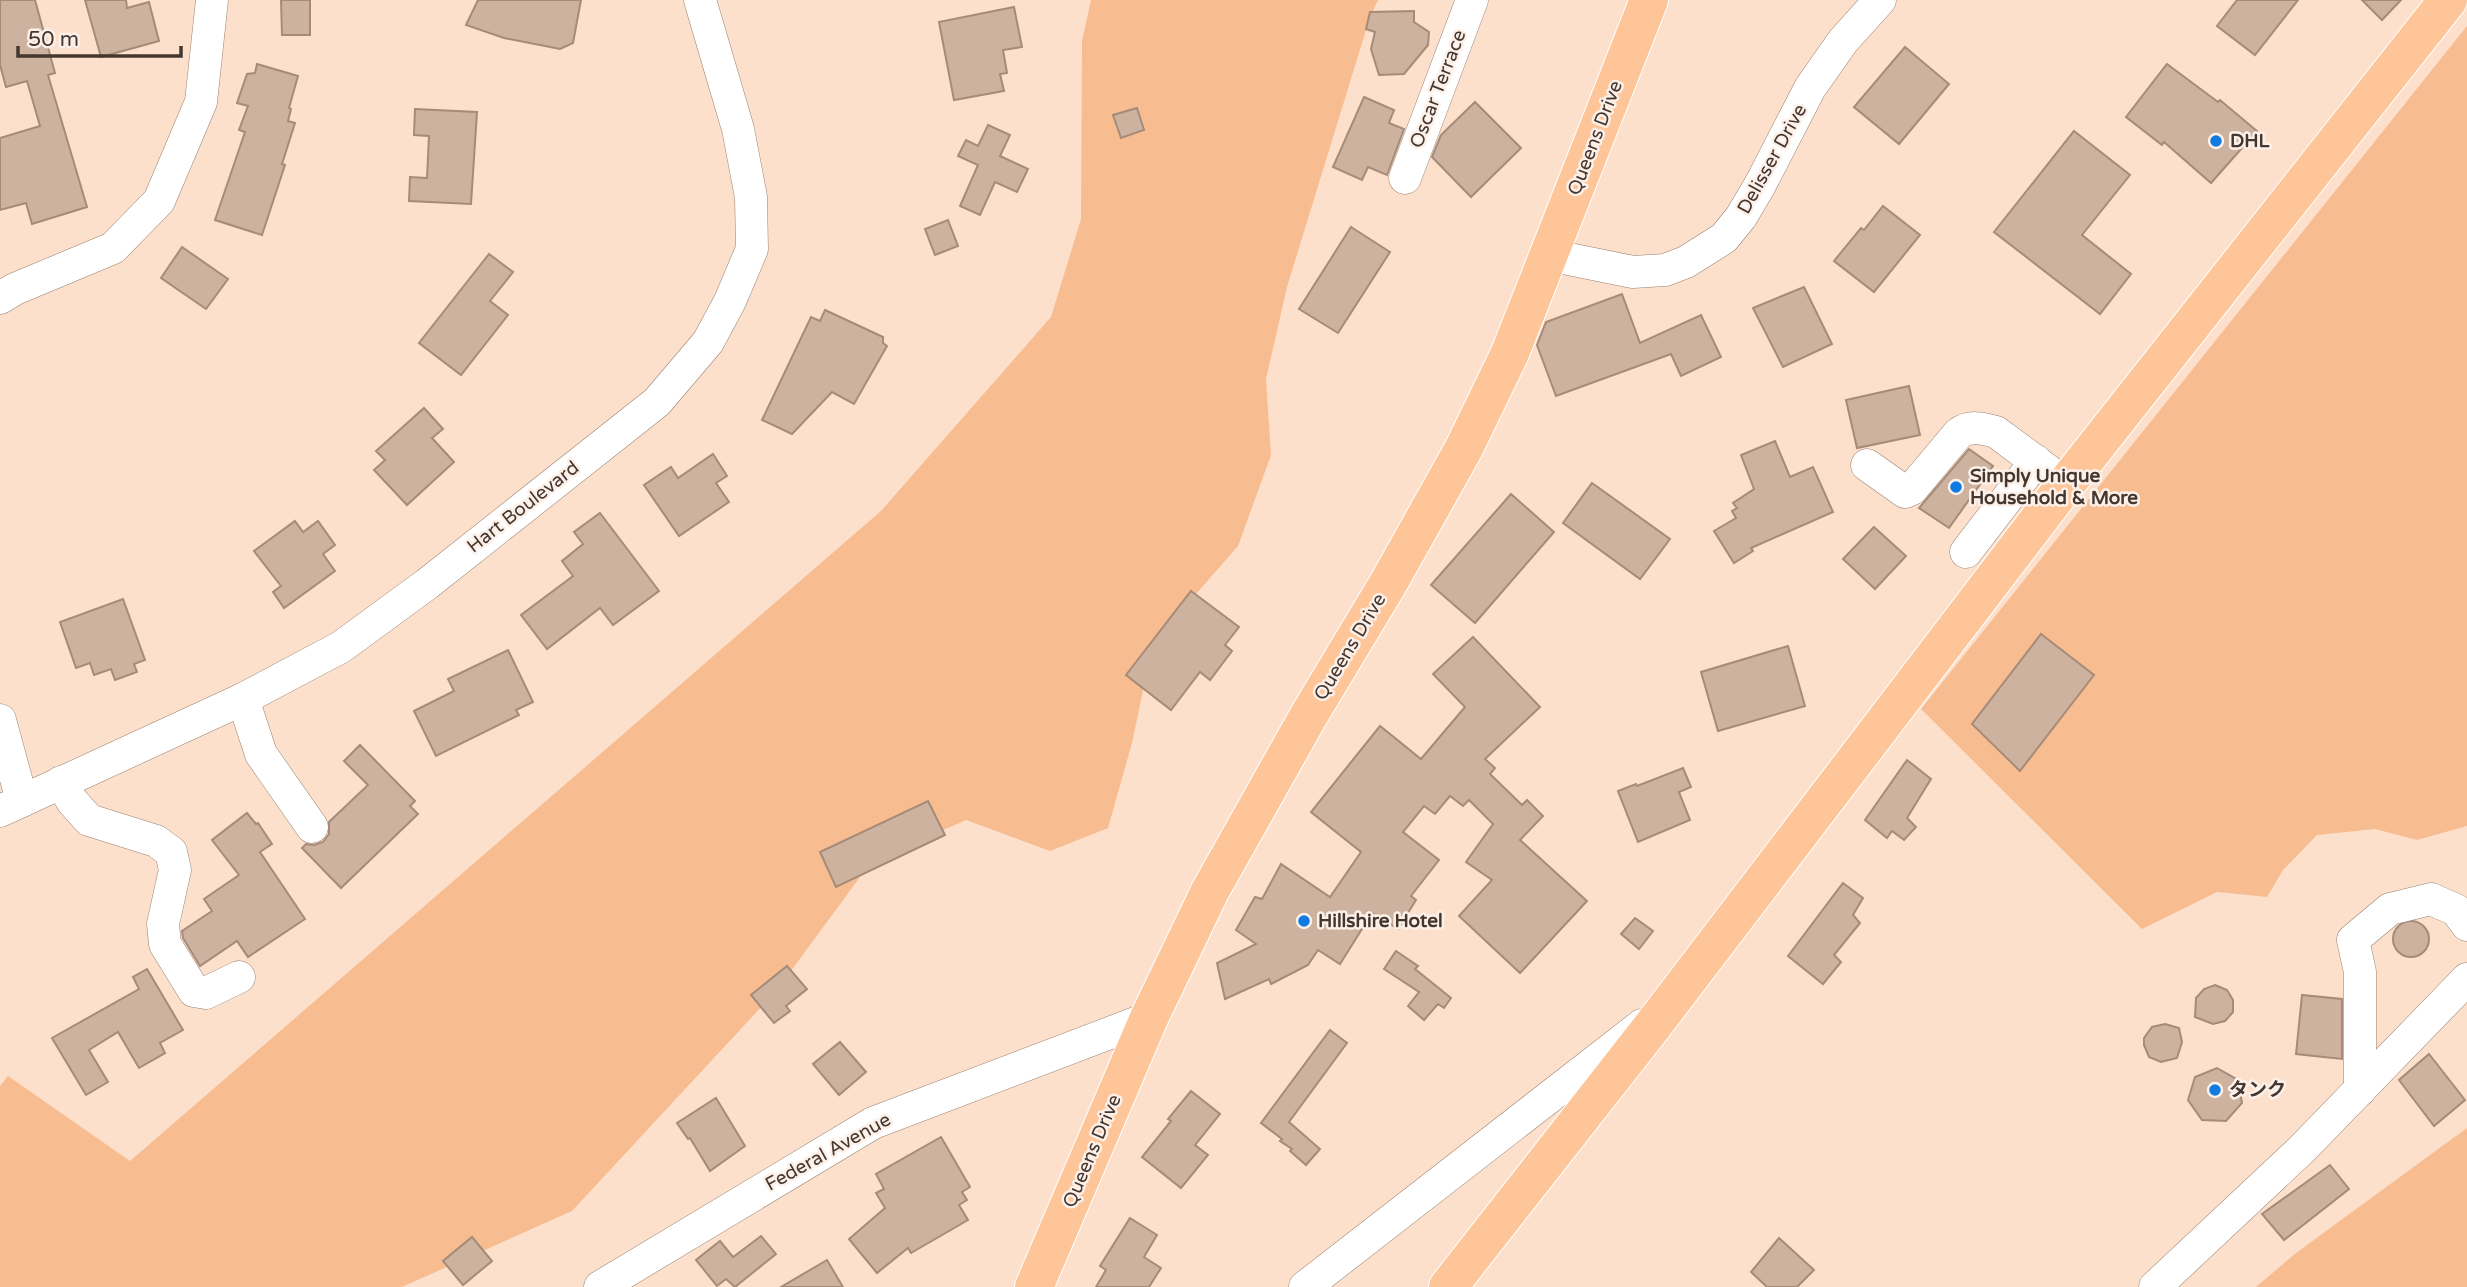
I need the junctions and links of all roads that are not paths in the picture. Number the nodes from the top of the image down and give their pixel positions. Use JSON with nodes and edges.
{"nodes":[{"id":1,"x":212,"y":0,"type":"edge"},
{"id":2,"x":700,"y":0,"type":"edge"},
{"id":3,"x":1472,"y":0,"type":"edge"},
{"id":4,"x":1649,"y":0,"type":"edge"},
{"id":5,"x":1880,"y":0,"type":"edge"},
{"id":6,"x":2448,"y":0,"type":"edge"},
{"id":7,"x":1405,"y":178,"type":"dead end"},
{"id":8,"x":1549,"y":255,"type":"junction"},
{"id":9,"x":0,"y":298,"type":"edge"},
{"id":10,"x":2036,"y":461,"type":"junction"},
{"id":11,"x":1867,"y":465,"type":"dead end"},
{"id":12,"x":2066,"y":484,"type":"junction"},
{"id":13,"x":1966,"y":552,"type":"dead end"},
{"id":14,"x":243,"y":699,"type":"junction"},
{"id":15,"x":0,"y":720,"type":"edge"},
{"id":16,"x":61,"y":782,"type":"junction"},
{"id":17,"x":11,"y":806,"type":"edge"},
{"id":18,"x":312,"y":827,"type":"dead end"},
{"id":19,"x":2467,"y":925,"type":"edge"},
{"id":20,"x":239,"y":977,"type":"dead end"},
{"id":21,"x":2467,"y":979,"type":"edge"},
{"id":22,"x":1668,"y":1005,"type":"junction"},
{"id":23,"x":1149,"y":1018,"type":"junction"},
{"id":24,"x":2360,"y":1090,"type":"junction"},
{"id":25,"x":600,"y":1287,"type":"edge"},
{"id":26,"x":1034,"y":1287,"type":"edge"},
{"id":27,"x":1305,"y":1287,"type":"edge"},
{"id":28,"x":1448,"y":1287,"type":"edge"},
{"id":29,"x":2155,"y":1287,"type":"edge"}],
"edges":[{"from":1,"to":9,"type":"street"},
{"from":2,"to":14,"type":"street","name":"Hart Boulevard"},
{"from":3,"to":7,"type":"street","name":"Oscar Terrace"},
{"from":4,"to":8,"type":"main road","name":"Queens Drive"},
{"from":5,"to":8,"type":"street","name":"Delisser Drive"},
{"from":6,"to":12,"type":"main road"},
{"from":8,"to":23,"type":"main road","name":"Queens Drive"},
{"from":10,"to":11,"type":"street"},
{"from":10,"to":12,"type":"street"},
{"from":10,"to":13,"type":"street"},
{"from":12,"to":22,"type":"main road"},
{"from":14,"to":16,"type":"street","name":"Hart Boulevard"},
{"from":14,"to":18,"type":"street"},
{"from":15,"to":17,"type":"street"},
{"from":16,"to":17,"type":"street","name":"Hart Boulevard"},
{"from":16,"to":20,"type":"street"},
{"from":19,"to":24,"type":"street"},
{"from":21,"to":24,"type":"street"},
{"from":22,"to":27,"type":"street"},
{"from":22,"to":28,"type":"main road"},
{"from":23,"to":25,"type":"street","name":"Federal Avenue"},
{"from":23,"to":26,"type":"main road","name":"Queens Drive"},
{"from":24,"to":29,"type":"street"}]}
